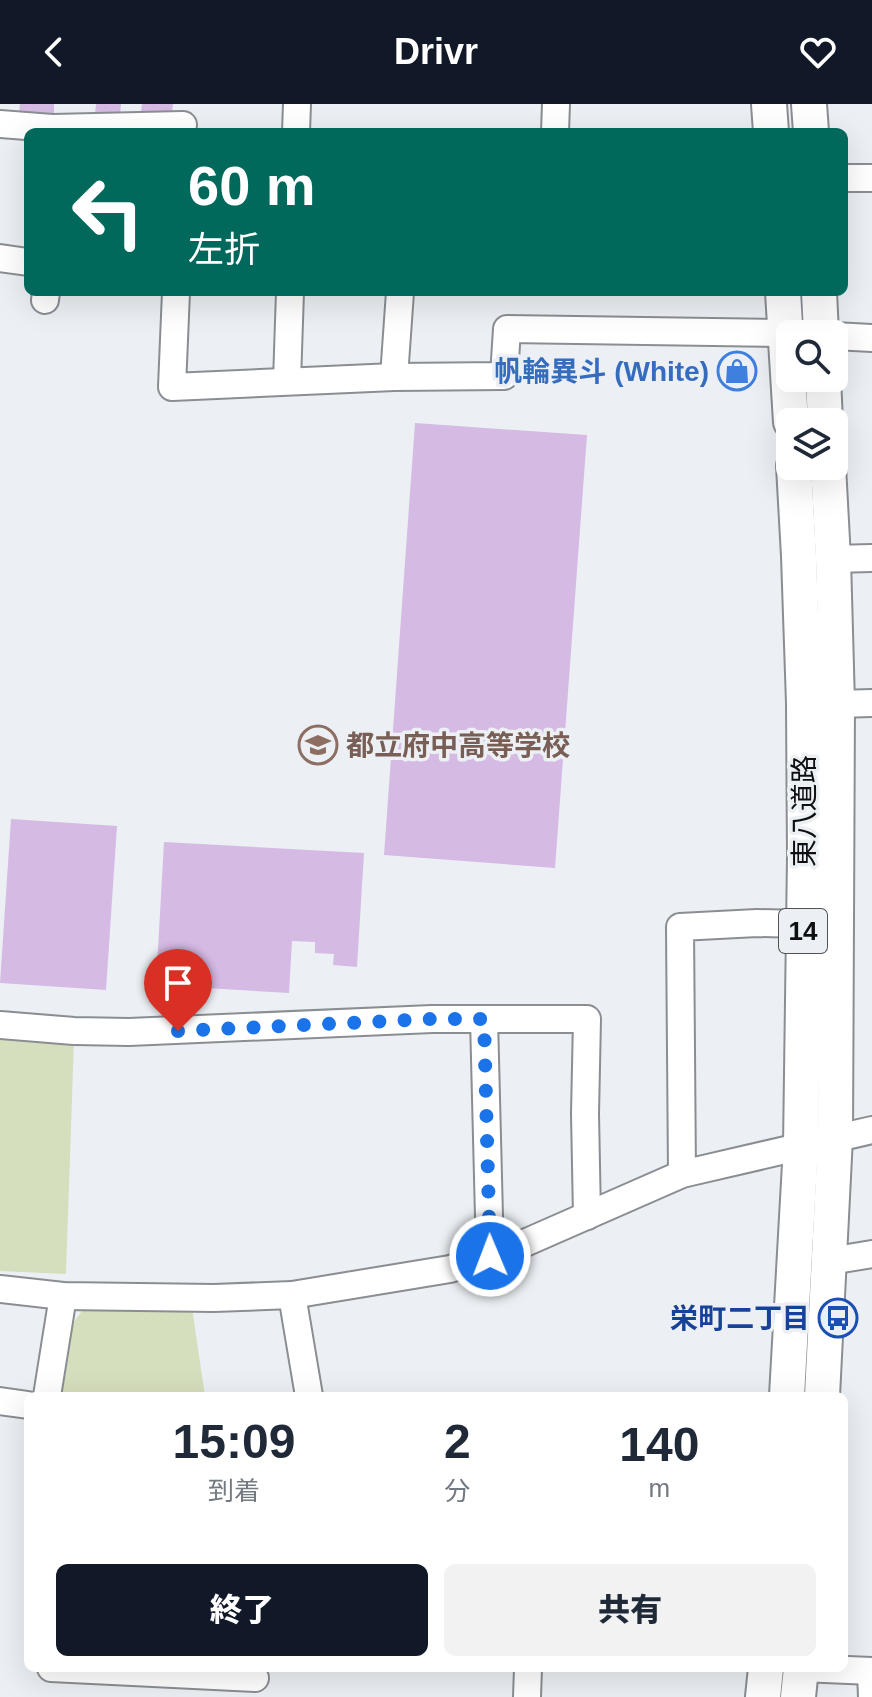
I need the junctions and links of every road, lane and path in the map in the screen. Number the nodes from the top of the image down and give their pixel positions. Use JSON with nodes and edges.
{"nodes":[{"id":1,"x":297,"y":104,"type":"edge"},
{"id":2,"x":556,"y":104,"type":"edge"},
{"id":3,"x":769,"y":104,"type":"edge"},
{"id":4,"x":809,"y":104,"type":"edge"},
{"id":5,"x":183,"y":120,"type":"edge"},
{"id":6,"x":0,"y":124,"type":"edge"},
{"id":7,"x":35,"y":128,"type":"edge"},
{"id":8,"x":78,"y":128,"type":"edge"},
{"id":9,"x":296,"y":128,"type":"edge"},
{"id":10,"x":555,"y":128,"type":"edge"},
{"id":11,"x":771,"y":128,"type":"edge"},
{"id":12,"x":811,"y":128,"type":"edge"},
{"id":13,"x":848,"y":178,"type":"edge"},
{"id":14,"x":872,"y":178,"type":"edge"},
{"id":15,"x":0,"y":258,"type":"edge"},
{"id":16,"x":24,"y":261,"type":"edge"},
{"id":17,"x":176,"y":296,"type":"edge"},
{"id":18,"x":290,"y":296,"type":"edge"},
{"id":19,"x":400,"y":296,"type":"edge"},
{"id":20,"x":783,"y":296,"type":"edge"},
{"id":21,"x":819,"y":296,"type":"edge"},
{"id":22,"x":785,"y":320,"type":"edge"},
{"id":23,"x":820,"y":320,"type":"edge"},
{"id":24,"x":776,"y":333,"type":"edge"},
{"id":25,"x":848,"y":337,"type":"edge"},
{"id":26,"x":872,"y":338,"type":"edge"},
{"id":27,"x":394,"y":377,"type":"junction"},
{"id":28,"x":287,"y":381,"type":"junction"},
{"id":29,"x":795,"y":480,"type":"edge"},
{"id":30,"x":829,"y":480,"type":"edge"},
{"id":31,"x":872,"y":558,"type":"edge"},
{"id":32,"x":833,"y":559,"type":"junction"},
{"id":33,"x":872,"y":703,"type":"edge"},
{"id":34,"x":837,"y":704,"type":"junction"},
{"id":35,"x":803,"y":924,"type":"junction"},
{"id":36,"x":484,"y":1019,"type":"junction"},
{"id":37,"x":0,"y":1025,"type":"edge"},
{"id":38,"x":872,"y":1130,"type":"edge"},
{"id":39,"x":835,"y":1137,"type":"junction"},
{"id":40,"x":801,"y":1146,"type":"junction"},
{"id":41,"x":682,"y":1174,"type":"junction"},
{"id":42,"x":587,"y":1216,"type":"junction"},
{"id":43,"x":872,"y":1254,"type":"edge"},
{"id":44,"x":490,"y":1256,"type":"junction"},
{"id":45,"x":830,"y":1261,"type":"junction"},
{"id":46,"x":0,"y":1289,"type":"edge"},
{"id":47,"x":292,"y":1295,"type":"junction"},
{"id":48,"x":63,"y":1296,"type":"junction"},
{"id":49,"x":48,"y":1392,"type":"edge"},
{"id":50,"x":308,"y":1392,"type":"edge"},
{"id":51,"x":787,"y":1392,"type":"edge"},
{"id":52,"x":822,"y":1392,"type":"edge"},
{"id":53,"x":0,"y":1401,"type":"edge"},
{"id":54,"x":24,"y":1404,"type":"edge"},
{"id":55,"x":114,"y":1672,"type":"edge"},
{"id":56,"x":528,"y":1672,"type":"edge"},
{"id":57,"x":766,"y":1672,"type":"edge"},
{"id":58,"x":801,"y":1672,"type":"edge"},
{"id":59,"x":824,"y":1672,"type":"edge"},
{"id":60,"x":871,"y":1680,"type":"edge"},
{"id":61,"x":255,"y":1681,"type":"edge"},
{"id":62,"x":527,"y":1697,"type":"edge"},
{"id":63,"x":763,"y":1697,"type":"edge"},
{"id":64,"x":798,"y":1697,"type":"edge"}],
"edges":[{"from":1,"to":9,"type":"street"},
{"from":2,"to":10,"type":"street"},
{"from":3,"to":11,"type":"main road"},
{"from":4,"to":12,"type":"main road"},
{"from":5,"to":8,"type":"street"},
{"from":6,"to":7,"type":"street"},
{"from":13,"to":14,"type":"street"},
{"from":15,"to":16,"type":"street"},
{"from":17,"to":28,"type":"street"},
{"from":18,"to":28,"type":"street"},
{"from":19,"to":27,"type":"street"},
{"from":20,"to":22,"type":"main road"},
{"from":21,"to":23,"type":"main road"},
{"from":24,"to":27,"type":"street"},
{"from":25,"to":26,"type":"street"},
{"from":27,"to":28,"type":"street"},
{"from":29,"to":35,"type":"main road","name":"東八道路","number":"14"},
{"from":30,"to":32,"type":"main road","name":"東八道路","number":"14"},
{"from":31,"to":32,"type":"street"},
{"from":32,"to":34,"type":"main road","name":"東八道路","number":"14"},
{"from":33,"to":34,"type":"street"},
{"from":34,"to":39,"type":"main road","name":"東八道路","number":"14"},
{"from":35,"to":40,"type":"main road","name":"東八道路","number":"14"},
{"from":35,"to":41,"type":"street"},
{"from":36,"to":37,"type":"street"},
{"from":36,"to":42,"type":"street"},
{"from":36,"to":44,"type":"street"},
{"from":38,"to":39,"type":"street"},
{"from":39,"to":40,"type":"street"},
{"from":39,"to":45,"type":"main road","name":"東八道路","number":"14"},
{"from":40,"to":41,"type":"street"},
{"from":40,"to":51,"type":"main road","name":"東八道路","number":"14"},
{"from":41,"to":42,"type":"street"},
{"from":42,"to":44,"type":"street"},
{"from":43,"to":45,"type":"street"},
{"from":44,"to":47,"type":"street"},
{"from":45,"to":52,"type":"main road","name":"東八道路","number":"14"},
{"from":46,"to":48,"type":"street"},
{"from":47,"to":48,"type":"street"},
{"from":47,"to":50,"type":"street"},
{"from":48,"to":49,"type":"street"},
{"from":53,"to":54,"type":"street"},
{"from":55,"to":61,"type":"street"},
{"from":56,"to":62,"type":"street"},
{"from":57,"to":63,"type":"main road"},
{"from":58,"to":64,"type":"main road"},
{"from":59,"to":60,"type":"street"}]}
